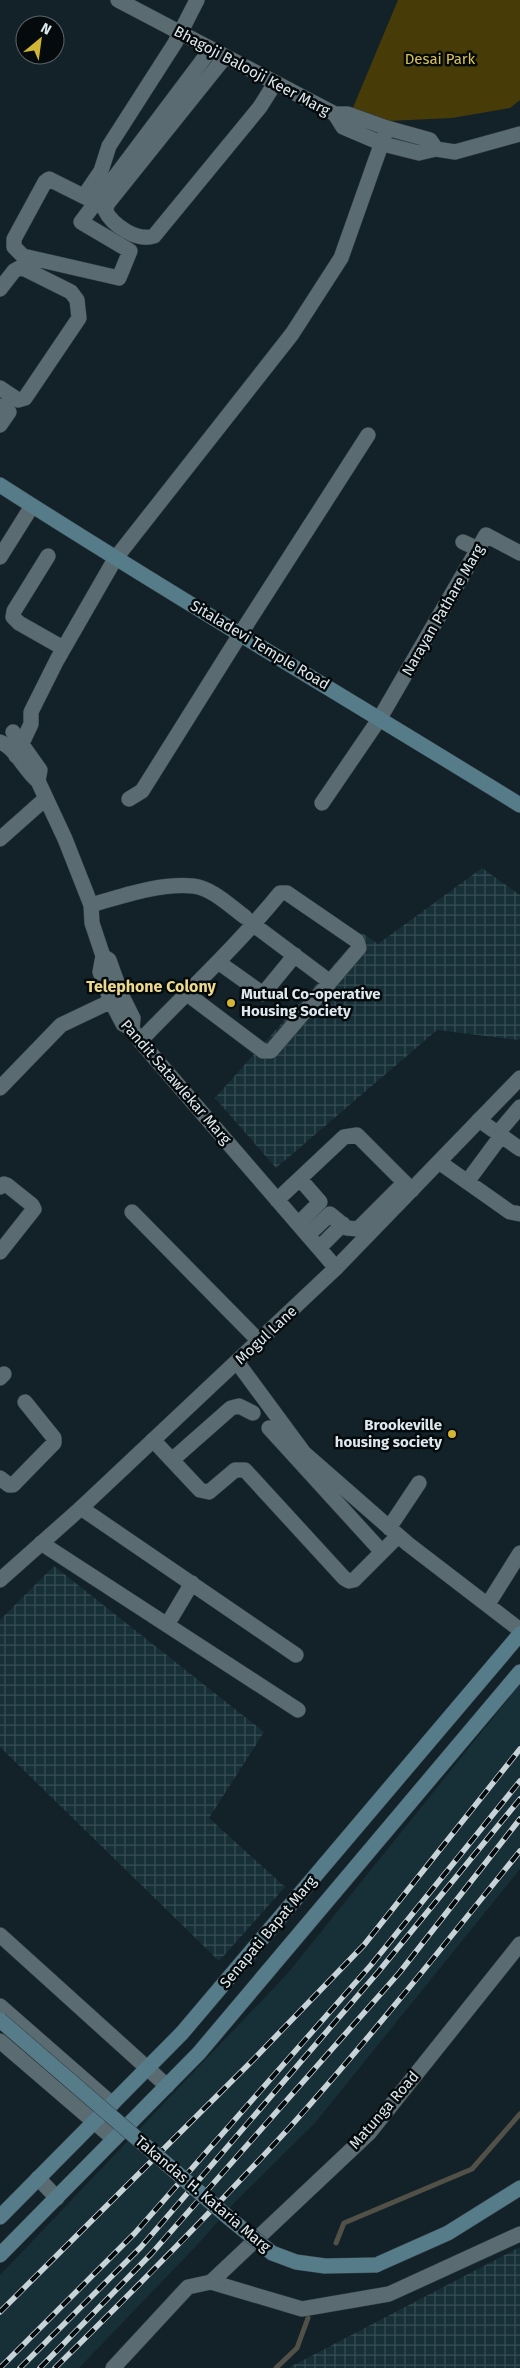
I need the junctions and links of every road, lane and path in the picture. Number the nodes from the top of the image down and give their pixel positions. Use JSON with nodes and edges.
{"nodes":[{"id":1,"x":118,"y":0,"type":"edge"},
{"id":2,"x":197,"y":0,"type":"edge"},
{"id":3,"x":181,"y":33,"type":"junction"},
{"id":4,"x":211,"y":49,"type":"junction"},
{"id":5,"x":225,"y":57,"type":"junction"},
{"id":6,"x":276,"y":83,"type":"junction"},
{"id":7,"x":335,"y":114,"type":"junction"},
{"id":8,"x":387,"y":128,"type":"junction"},
{"id":9,"x":520,"y":134,"type":"edge"},
{"id":10,"x":383,"y":144,"type":"junction"},
{"id":11,"x":436,"y":149,"type":"junction"},
{"id":12,"x":107,"y":174,"type":"junction"},
{"id":13,"x":90,"y":199,"type":"junction"},
{"id":14,"x":0,"y":289,"type":"edge"},
{"id":15,"x":0,"y":388,"type":"edge"},
{"id":16,"x":0,"y":406,"type":"edge"},
{"id":17,"x":0,"y":425,"type":"edge"},
{"id":18,"x":368,"y":436,"type":"dead end"},
{"id":19,"x":0,"y":485,"type":"edge"},
{"id":20,"x":32,"y":506,"type":"junction"},
{"id":21,"x":463,"y":542,"type":"dead end"},
{"id":22,"x":478,"y":549,"type":"junction"},
{"id":23,"x":520,"y":553,"type":"edge"},
{"id":24,"x":48,"y":556,"type":"dead end"},
{"id":25,"x":0,"y":557,"type":"edge"},
{"id":26,"x":115,"y":559,"type":"junction"},
{"id":27,"x":241,"y":633,"type":"junction"},
{"id":28,"x":64,"y":648,"type":"junction"},
{"id":29,"x":380,"y":718,"type":"junction"},
{"id":30,"x":12,"y":744,"type":"edge"},
{"id":31,"x":45,"y":799,"type":"junction"},
{"id":32,"x":129,"y":799,"type":"dead end"},
{"id":33,"x":322,"y":803,"type":"dead end"},
{"id":34,"x":520,"y":805,"type":"edge"},
{"id":35,"x":0,"y":838,"type":"edge"},
{"id":36,"x":91,"y":905,"type":"junction"},
{"id":37,"x":250,"y":921,"type":"junction"},
{"id":38,"x":295,"y":955,"type":"junction"},
{"id":39,"x":218,"y":962,"type":"junction"},
{"id":40,"x":330,"y":982,"type":"junction"},
{"id":41,"x":186,"y":993,"type":"junction"},
{"id":42,"x":116,"y":998,"type":"junction"},
{"id":43,"x":136,"y":1035,"type":"junction"},
{"id":44,"x":519,"y":1079,"type":"edge"},
{"id":45,"x":0,"y":1088,"type":"edge"},
{"id":46,"x":520,"y":1107,"type":"edge"},
{"id":47,"x":483,"y":1117,"type":"junction"},
{"id":48,"x":502,"y":1131,"type":"junction"},
{"id":49,"x":520,"y":1141,"type":"edge"},
{"id":50,"x":520,"y":1149,"type":"edge"},
{"id":51,"x":439,"y":1162,"type":"junction"},
{"id":52,"x":300,"y":1178,"type":"junction"},
{"id":53,"x":467,"y":1182,"type":"junction"},
{"id":54,"x":408,"y":1186,"type":"junction"},
{"id":55,"x":0,"y":1187,"type":"edge"},
{"id":56,"x":277,"y":1200,"type":"junction"},
{"id":57,"x":388,"y":1206,"type":"junction"},
{"id":58,"x":132,"y":1212,"type":"dead end"},
{"id":59,"x":520,"y":1214,"type":"edge"},
{"id":60,"x":343,"y":1224,"type":"junction"},
{"id":61,"x":303,"y":1229,"type":"junction"},
{"id":62,"x":319,"y":1248,"type":"junction"},
{"id":63,"x":0,"y":1252,"type":"edge"},
{"id":64,"x":336,"y":1268,"type":"junction"},
{"id":65,"x":260,"y":1340,"type":"junction"},
{"id":66,"x":237,"y":1362,"type":"junction"},
{"id":67,"x":26,"y":1402,"type":"dead end"},
{"id":68,"x":253,"y":1413,"type":"dead end"},
{"id":69,"x":269,"y":1428,"type":"dead end"},
{"id":70,"x":153,"y":1440,"type":"junction"},
{"id":71,"x":172,"y":1460,"type":"junction"},
{"id":72,"x":0,"y":1478,"type":"edge"},
{"id":73,"x":419,"y":1483,"type":"dead end"},
{"id":74,"x":82,"y":1508,"type":"junction"},
{"id":75,"x":394,"y":1532,"type":"junction"},
{"id":76,"x":41,"y":1543,"type":"junction"},
{"id":77,"x":382,"y":1552,"type":"junction"},
{"id":78,"x":520,"y":1553,"type":"edge"},
{"id":79,"x":0,"y":1580,"type":"edge"},
{"id":80,"x":192,"y":1584,"type":"junction"},
{"id":81,"x":488,"y":1604,"type":"junction"},
{"id":82,"x":168,"y":1625,"type":"junction"},
{"id":83,"x":520,"y":1630,"type":"edge"},
{"id":84,"x":520,"y":1634,"type":"edge"},
{"id":85,"x":296,"y":1655,"type":"dead end"},
{"id":86,"x":520,"y":1672,"type":"edge"},
{"id":87,"x":298,"y":1710,"type":"dead end"},
{"id":88,"x":0,"y":1935,"type":"edge"},
{"id":89,"x":520,"y":1944,"type":"edge"},
{"id":90,"x":0,"y":2006,"type":"edge"},
{"id":91,"x":0,"y":2020,"type":"edge"},
{"id":92,"x":0,"y":2041,"type":"edge"},
{"id":93,"x":148,"y":2068,"type":"junction"},
{"id":94,"x":167,"y":2086,"type":"junction"},
{"id":95,"x":112,"y":2104,"type":"junction"},
{"id":96,"x":94,"y":2121,"type":"junction"},
{"id":97,"x":114,"y":2139,"type":"junction"},
{"id":98,"x":38,"y":2178,"type":"junction"},
{"id":99,"x":519,"y":2189,"type":"edge"},
{"id":100,"x":57,"y":2198,"type":"junction"},
{"id":101,"x":0,"y":2217,"type":"edge"},
{"id":102,"x":520,"y":2234,"type":"edge"},
{"id":103,"x":0,"y":2255,"type":"edge"},
{"id":104,"x":211,"y":2282,"type":"junction"},
{"id":105,"x":113,"y":2368,"type":"edge"}],
"edges":[{"from":1,"to":3,"type":"street","name":"Bhagoji Balooji Keer Marg"},
{"from":2,"to":3,"type":"street"},
{"from":3,"to":4,"type":"street","name":"Bhagoji Balooji Keer Marg"},
{"from":3,"to":12,"type":"street"},
{"from":4,"to":5,"type":"street","name":"Bhagoji Balooji Keer Marg"},
{"from":4,"to":12,"type":"street"},
{"from":5,"to":6,"type":"street","name":"Bhagoji Balooji Keer Marg"},
{"from":5,"to":6,"type":"street"},
{"from":6,"to":7,"type":"street","name":"Bhagoji Balooji Keer Marg"},
{"from":7,"to":8,"type":"street"},
{"from":7,"to":10,"type":"street","name":"Bhagoji Balooji Keer Marg"},
{"from":8,"to":10,"type":"street"},
{"from":8,"to":11,"type":"street"},
{"from":9,"to":11,"type":"street","name":"Bhagoji Balooji Keer Marg"},
{"from":10,"to":11,"type":"street","name":"Bhagoji Balooji Keer Marg"},
{"from":10,"to":26,"type":"street"},
{"from":12,"to":13,"type":"street"},
{"from":13,"to":13,"type":"street"},
{"from":14,"to":15,"type":"street"},
{"from":16,"to":17,"type":"street"},
{"from":18,"to":27,"type":"street"},
{"from":19,"to":20,"type":"main road","name":"Sitaladevi Temple Road"},
{"from":20,"to":25,"type":"street"},
{"from":20,"to":26,"type":"main road","name":"Sitaladevi Temple Road"},
{"from":21,"to":22,"type":"street"},
{"from":22,"to":23,"type":"street","name":"Narayan Pathare Marg"},
{"from":22,"to":29,"type":"street","name":"Narayan Pathare Marg"},
{"from":24,"to":28,"type":"street"},
{"from":26,"to":27,"type":"main road","name":"Sitaladevi Temple Road"},
{"from":26,"to":28,"type":"street"},
{"from":27,"to":29,"type":"main road","name":"Sitaladevi Temple Road"},
{"from":27,"to":32,"type":"street"},
{"from":28,"to":30,"type":"street"},
{"from":29,"to":33,"type":"street","name":"Narayan Pathare Marg"},
{"from":29,"to":34,"type":"main road","name":"Sitaladevi Temple Road"},
{"from":30,"to":31,"type":"street","name":"Pandit Satawlekar Marg"},
{"from":31,"to":35,"type":"street"},
{"from":31,"to":36,"type":"street","name":"Pandit Satawlekar Marg"},
{"from":36,"to":37,"type":"street"},
{"from":36,"to":42,"type":"street","name":"Pandit Satawlekar Marg"},
{"from":37,"to":38,"type":"street"},
{"from":37,"to":39,"type":"street"},
{"from":37,"to":40,"type":"street"},
{"from":38,"to":39,"type":"street"},
{"from":38,"to":40,"type":"street"},
{"from":39,"to":41,"type":"street"},
{"from":40,"to":41,"type":"street"},
{"from":41,"to":43,"type":"street"},
{"from":42,"to":43,"type":"street","name":"Pandit Satawlekar Marg"},
{"from":42,"to":45,"type":"street"},
{"from":43,"to":56,"type":"street","name":"Pandit Satawlekar Marg"},
{"from":44,"to":47,"type":"street","name":"Mogul Lane"},
{"from":46,"to":48,"type":"street"},
{"from":47,"to":48,"type":"street"},
{"from":47,"to":51,"type":"street","name":"Mogul Lane"},
{"from":48,"to":49,"type":"street"},
{"from":48,"to":50,"type":"street"},
{"from":48,"to":53,"type":"street"},
{"from":51,"to":53,"type":"street"},
{"from":51,"to":54,"type":"street","name":"Mogul Lane"},
{"from":52,"to":54,"type":"street"},
{"from":52,"to":56,"type":"street"},
{"from":52,"to":61,"type":"street"},
{"from":53,"to":59,"type":"street"},
{"from":54,"to":57,"type":"street","name":"Mogul Lane"},
{"from":55,"to":63,"type":"street"},
{"from":56,"to":61,"type":"street","name":"Pandit Satawlekar Marg"},
{"from":57,"to":60,"type":"street"},
{"from":57,"to":64,"type":"street","name":"Mogul Lane"},
{"from":58,"to":65,"type":"street"},
{"from":60,"to":61,"type":"street"},
{"from":60,"to":62,"type":"street"},
{"from":61,"to":62,"type":"street","name":"Pandit Satawlekar Marg"},
{"from":62,"to":64,"type":"street","name":"Pandit Satawlekar Marg"},
{"from":64,"to":65,"type":"street","name":"Mogul Lane"},
{"from":65,"to":66,"type":"street","name":"Mogul Lane"},
{"from":66,"to":70,"type":"street","name":"Mogul Lane"},
{"from":66,"to":75,"type":"street"},
{"from":67,"to":72,"type":"street"},
{"from":68,"to":71,"type":"street"},
{"from":69,"to":77,"type":"street"},
{"from":70,"to":71,"type":"street"},
{"from":70,"to":74,"type":"street","name":"Mogul Lane"},
{"from":71,"to":77,"type":"street"},
{"from":73,"to":75,"type":"street"},
{"from":74,"to":76,"type":"street","name":"Mogul Lane"},
{"from":74,"to":80,"type":"street"},
{"from":75,"to":77,"type":"street"},
{"from":75,"to":81,"type":"street"},
{"from":76,"to":79,"type":"street","name":"Mogul Lane"},
{"from":76,"to":82,"type":"street"},
{"from":78,"to":81,"type":"street"},
{"from":80,"to":82,"type":"street"},
{"from":80,"to":85,"type":"street"},
{"from":81,"to":83,"type":"street"},
{"from":82,"to":87,"type":"street"},
{"from":84,"to":93,"type":"main road","name":"Senapati Bapat Marg"},
{"from":86,"to":94,"type":"main road","name":"Senapati Bapat Marg"},
{"from":88,"to":93,"type":"street"},
{"from":89,"to":104,"type":"street","name":"Matunga Road"},
{"from":90,"to":95,"type":"street"},
{"from":91,"to":99,"type":"main road","name":"Takandas H. Kataria Marg","bridge":true},
{"from":92,"to":96,"type":"street"},
{"from":93,"to":94,"type":"street"},
{"from":93,"to":95,"type":"main road","name":"Senapati Bapat Marg"},
{"from":94,"to":97,"type":"main road","name":"Senapati Bapat Marg"},
{"from":95,"to":96,"type":"main road","name":"Senapati Bapat Marg"},
{"from":96,"to":97,"type":"street"},
{"from":96,"to":98,"type":"main road","name":"Senapati Bapat Marg"},
{"from":97,"to":100,"type":"main road","name":"Senapati Bapat Marg"},
{"from":98,"to":100,"type":"street"},
{"from":98,"to":101,"type":"main road","name":"Senapati Bapat Marg"},
{"from":100,"to":103,"type":"main road","name":"Senapati Bapat Marg"},
{"from":102,"to":104,"type":"street"},
{"from":104,"to":105,"type":"street"}]}
